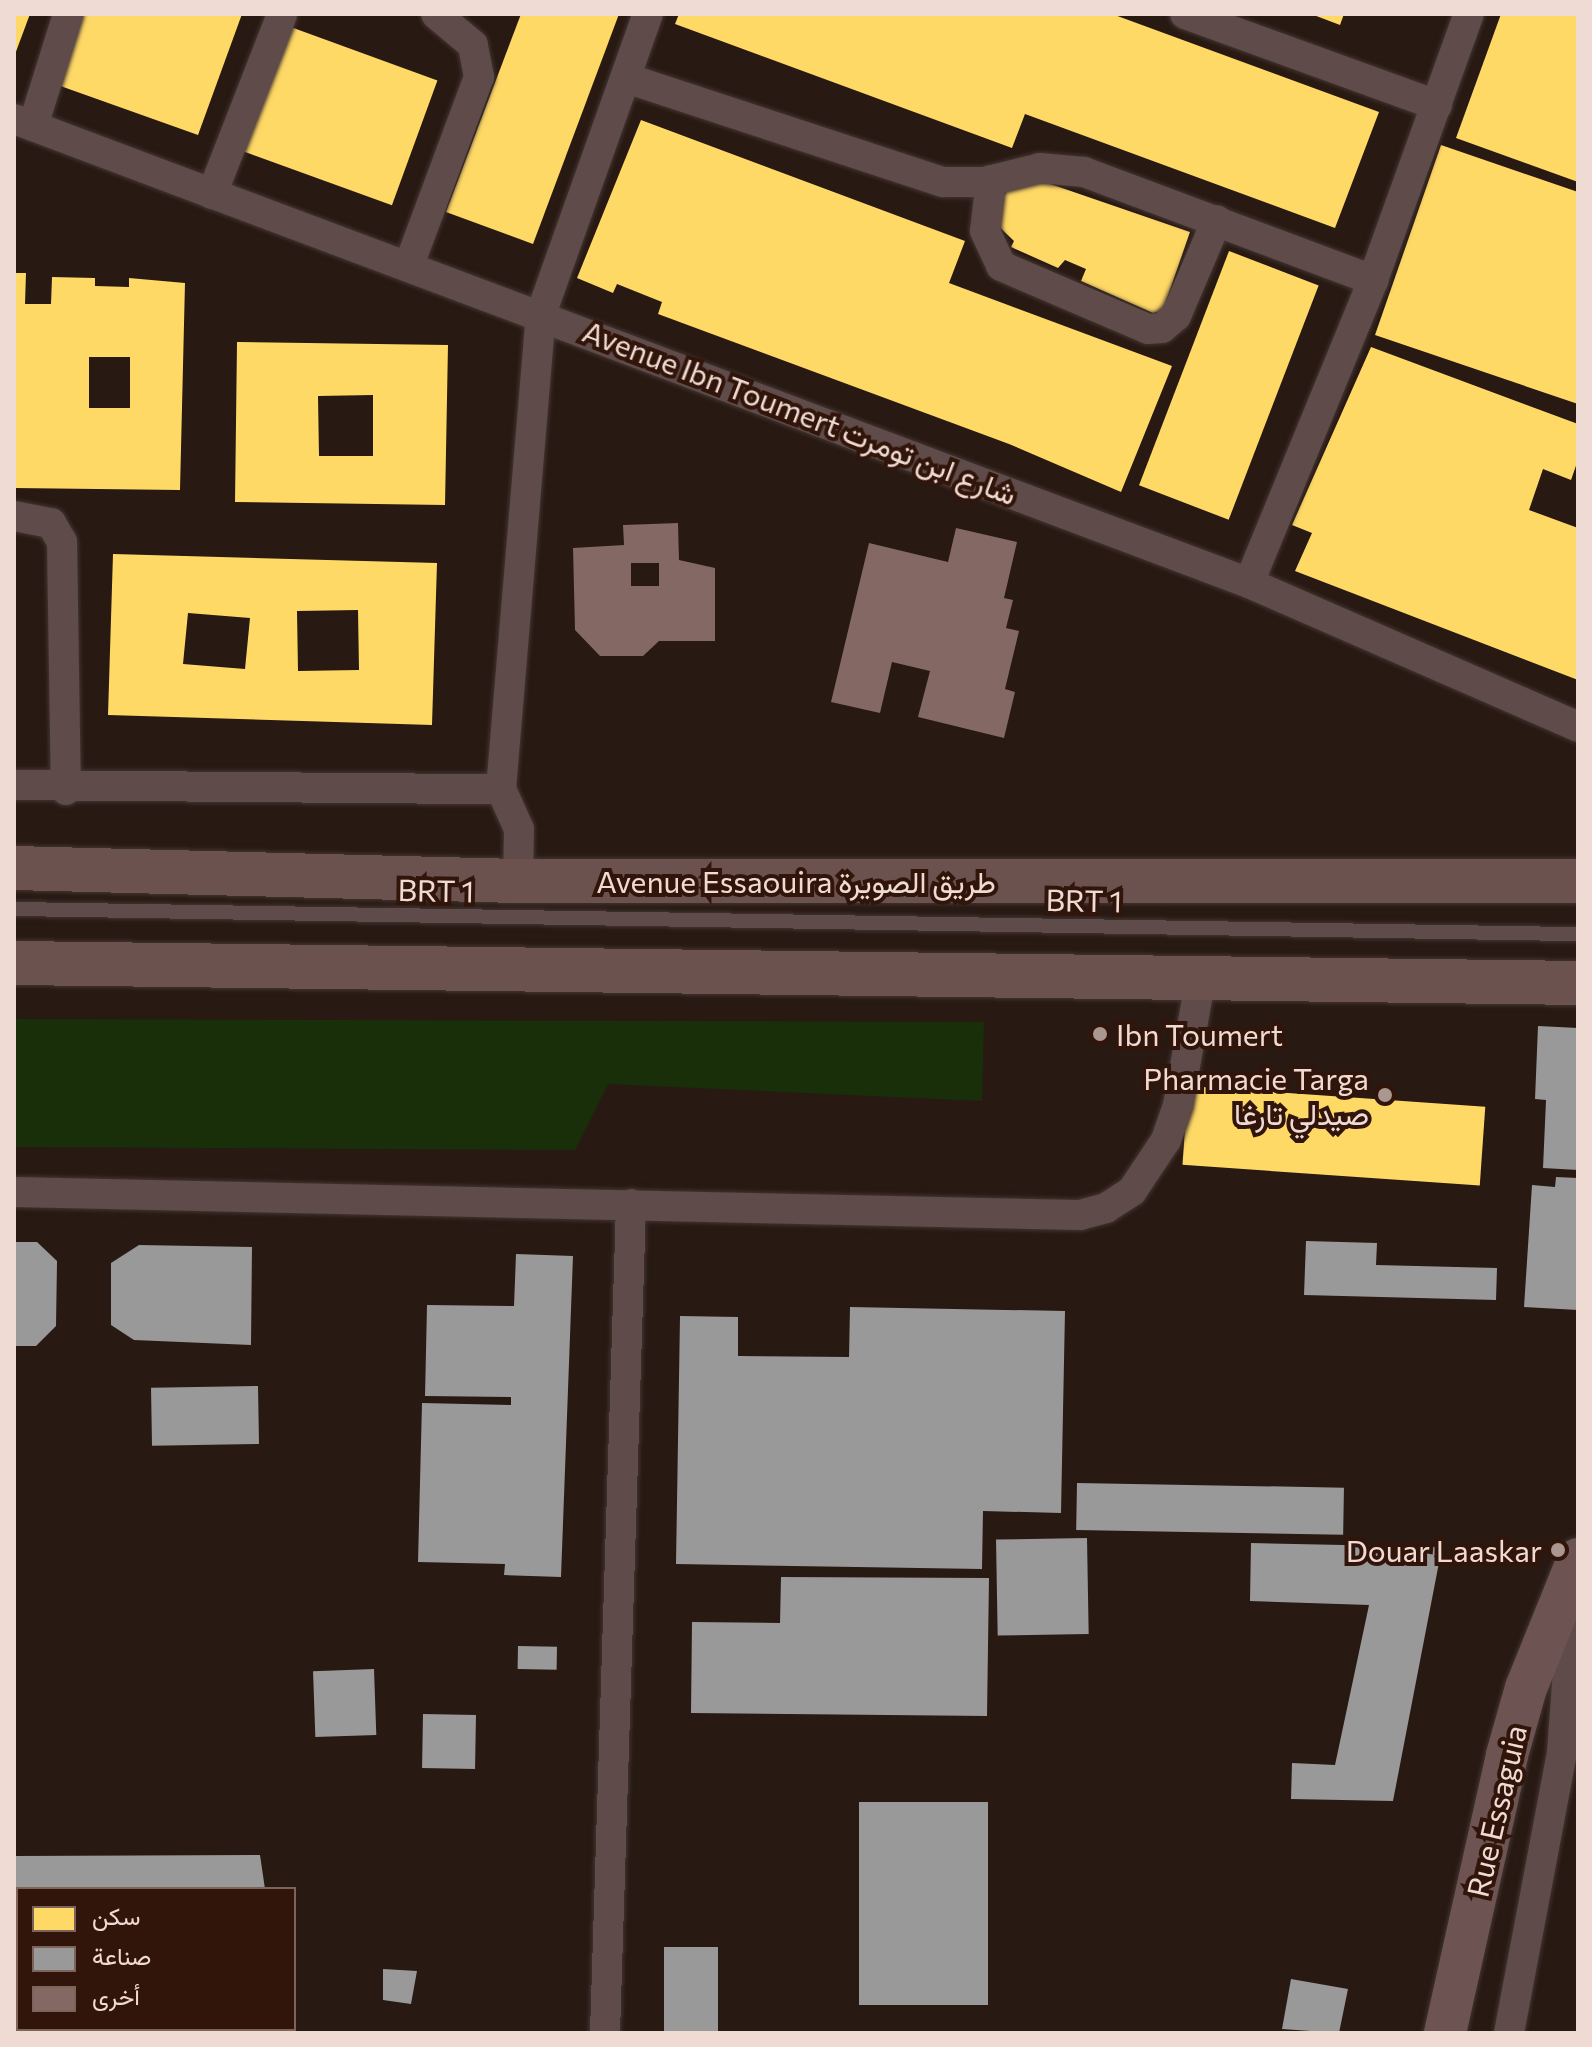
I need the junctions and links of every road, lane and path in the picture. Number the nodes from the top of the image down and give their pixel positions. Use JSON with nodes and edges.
{"nodes":[{"id":1,"x":68,"y":14,"type":"edge"},
{"id":2,"x":282,"y":14,"type":"edge"},
{"id":3,"x":436,"y":14,"type":"edge"},
{"id":4,"x":648,"y":14,"type":"edge"},
{"id":5,"x":1185,"y":14,"type":"edge"},
{"id":6,"x":1469,"y":14,"type":"edge"},
{"id":7,"x":626,"y":78,"type":"junction"},
{"id":8,"x":1437,"y":105,"type":"junction"},
{"id":9,"x":24,"y":122,"type":"edge"},
{"id":10,"x":991,"y":180,"type":"junction"},
{"id":11,"x":212,"y":194,"type":"junction"},
{"id":12,"x":1217,"y":220,"type":"junction"},
{"id":13,"x":409,"y":265,"type":"junction"},
{"id":14,"x":1373,"y":280,"type":"junction"},
{"id":15,"x":541,"y":314,"type":"junction"},
{"id":16,"x":14,"y":516,"type":"edge"},
{"id":17,"x":1249,"y":583,"type":"junction"},
{"id":18,"x":1578,"y":727,"type":"edge"},
{"id":19,"x":14,"y":785,"type":"edge"},
{"id":20,"x":501,"y":789,"type":"junction"},
{"id":21,"x":66,"y":790,"type":"junction"},
{"id":22,"x":14,"y":868,"type":"edge"},
{"id":23,"x":518,"y":881,"type":"junction"},
{"id":24,"x":1578,"y":881,"type":"edge"},
{"id":25,"x":14,"y":909,"type":"edge"},
{"id":26,"x":1578,"y":934,"type":"edge"},
{"id":27,"x":14,"y":963,"type":"edge"},
{"id":28,"x":1201,"y":977,"type":"junction"},
{"id":29,"x":1578,"y":983,"type":"edge"},
{"id":30,"x":14,"y":1192,"type":"edge"},
{"id":31,"x":631,"y":1204,"type":"junction"},
{"id":32,"x":1571,"y":1577,"type":"edge"},
{"id":33,"x":605,"y":2033,"type":"edge"},
{"id":34,"x":1445,"y":2033,"type":"edge"},
{"id":35,"x":1509,"y":2033,"type":"edge"}],
"edges":[{"from":1,"to":9,"type":"street"},
{"from":2,"to":11,"type":"street"},
{"from":3,"to":13,"type":"street"},
{"from":4,"to":7,"type":"street"},
{"from":5,"to":8,"type":"street"},
{"from":6,"to":8,"type":"street"},
{"from":7,"to":10,"type":"street"},
{"from":7,"to":15,"type":"street"},
{"from":8,"to":14,"type":"street"},
{"from":9,"to":11,"type":"street","name":"Avenue Ibn Toumert شارع ابن تومرت"},
{"from":10,"to":12,"type":"street"},
{"from":10,"to":12,"type":"street"},
{"from":11,"to":13,"type":"street","name":"Avenue Ibn Toumert شارع ابن تومرت"},
{"from":12,"to":14,"type":"street"},
{"from":13,"to":15,"type":"street","name":"Avenue Ibn Toumert شارع ابن تومرت"},
{"from":14,"to":17,"type":"street"},
{"from":15,"to":17,"type":"street","name":"Avenue Ibn Toumert شارع ابن تومرت"},
{"from":15,"to":20,"type":"street"},
{"from":16,"to":21,"type":"street"},
{"from":17,"to":18,"type":"street","name":"Avenue Ibn Toumert شارع ابن تومرت"},
{"from":19,"to":21,"type":"street"},
{"from":20,"to":21,"type":"street"},
{"from":20,"to":23,"type":"street"},
{"from":22,"to":23,"type":"main road","name":"Avenue Essaouira طريق الصويرة"},
{"from":23,"to":24,"type":"main road","name":"Avenue Essaouira طريق الصويرة"},
{"from":25,"to":26,"type":"lane","name":"BRT 1"},
{"from":27,"to":28,"type":"main road"},
{"from":28,"to":29,"type":"main road"},
{"from":28,"to":31,"type":"street"},
{"from":30,"to":31,"type":"street"},
{"from":31,"to":33,"type":"street"},
{"from":32,"to":34,"type":"street","name":"Rue Essaguia"},
{"from":32,"to":35,"type":"street","name":"Rue Essaguia"}]}
